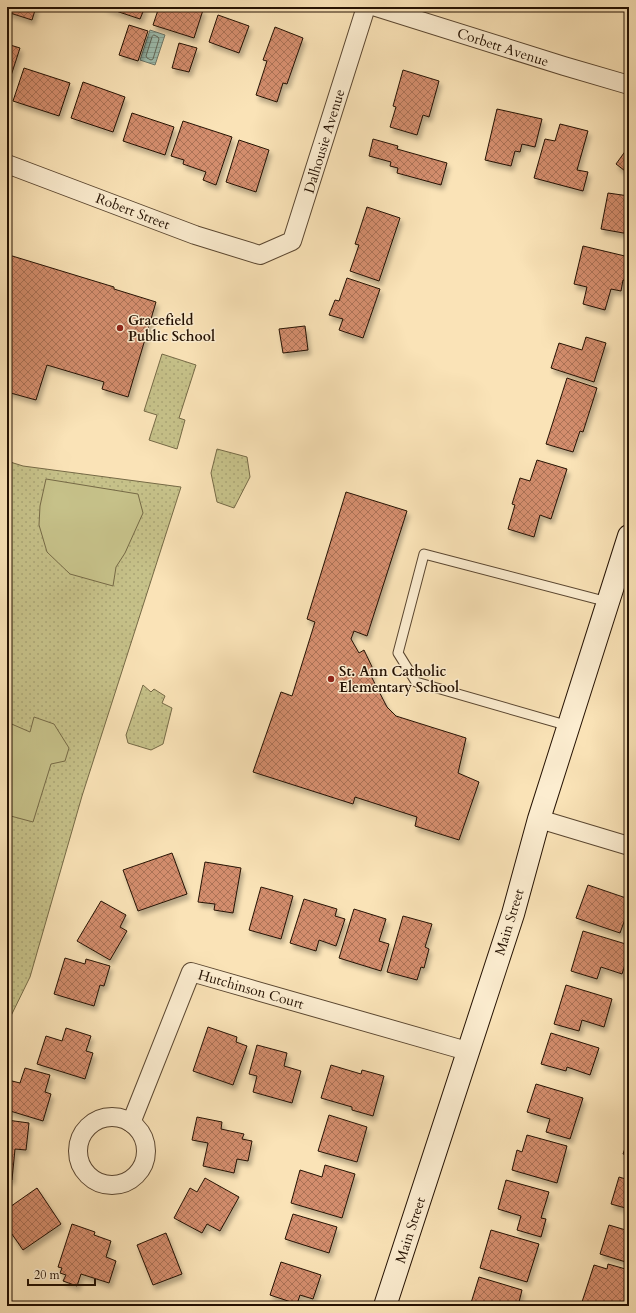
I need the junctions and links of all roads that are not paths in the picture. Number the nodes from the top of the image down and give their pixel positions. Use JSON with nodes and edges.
{"nodes":[{"id":1,"x":366,"y":7,"type":"edge"},
{"id":2,"x":376,"y":7,"type":"edge"},
{"id":3,"x":629,"y":85,"type":"edge"},
{"id":4,"x":7,"y":164,"type":"edge"},
{"id":5,"x":260,"y":255,"type":"joint"},
{"id":6,"x":629,"y":536,"type":"edge"},
{"id":7,"x":608,"y":602,"type":"junction"},
{"id":8,"x":569,"y":726,"type":"junction"},
{"id":9,"x":539,"y":819,"type":"junction"},
{"id":10,"x":629,"y":846,"type":"edge"},
{"id":11,"x":467,"y":1051,"type":"junction"},
{"id":12,"x":131,"y":1123,"type":"dead end"},
{"id":13,"x":385,"y":1306,"type":"edge"}],
"edges":[{"from":1,"to":5,"type":"street","name":"Dalhousie Avenue"},
{"from":2,"to":3,"type":"street","name":"Corbett Avenue"},
{"from":4,"to":5,"type":"street","name":"Robert Street"},
{"from":6,"to":7,"type":"main road","name":"Main Street"},
{"from":7,"to":8,"type":"main road","name":"Main Street"},
{"from":7,"to":8,"type":"lane"},
{"from":8,"to":9,"type":"main road","name":"Main Street"},
{"from":9,"to":10,"type":"street"},
{"from":9,"to":11,"type":"main road","name":"Main Street"},
{"from":11,"to":12,"type":"street","name":"Hutchinson Court"},
{"from":11,"to":13,"type":"main road","name":"Main Street"}]}
